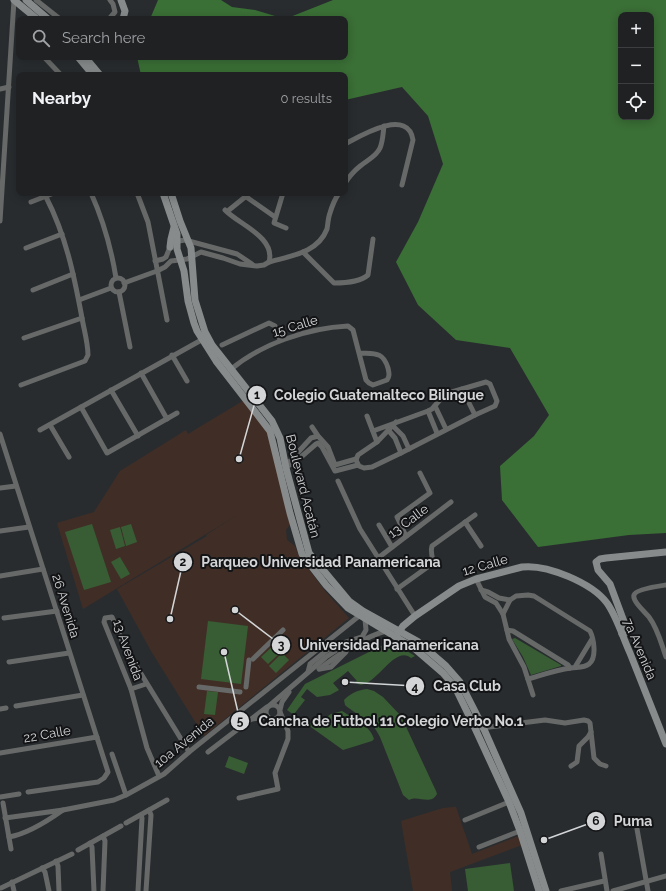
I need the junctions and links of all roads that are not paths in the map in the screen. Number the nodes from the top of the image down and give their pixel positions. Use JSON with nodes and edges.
{"nodes":[{"id":1,"x":14,"y":0,"type":"edge"},
{"id":2,"x":26,"y":0,"type":"edge"},
{"id":3,"x":36,"y":0,"type":"edge"},
{"id":4,"x":110,"y":0,"type":"edge"},
{"id":5,"x":121,"y":0,"type":"edge"},
{"id":6,"x":33,"y":16,"type":"edge"},
{"id":7,"x":45,"y":16,"type":"edge"},
{"id":8,"x":56,"y":16,"type":"edge"},
{"id":9,"x":112,"y":16,"type":"edge"},
{"id":10,"x":124,"y":16,"type":"edge"},
{"id":11,"x":47,"y":60,"type":"edge"},
{"id":12,"x":80,"y":60,"type":"edge"},
{"id":13,"x":88,"y":60,"type":"edge"},
{"id":14,"x":57,"y":72,"type":"edge"},
{"id":15,"x":90,"y":72,"type":"edge"},
{"id":16,"x":98,"y":72,"type":"edge"},
{"id":17,"x":8,"y":87,"type":"junction"},
{"id":18,"x":0,"y":89,"type":"edge"},
{"id":19,"x":384,"y":126,"type":"junction"},
{"id":20,"x":3,"y":133,"type":"edge"},
{"id":21,"x":348,"y":142,"type":"edge"},
{"id":22,"x":2,"y":177,"type":"edge"},
{"id":23,"x":348,"y":178,"type":"edge"},
{"id":24,"x":402,"y":185,"type":"dead end"},
{"id":25,"x":46,"y":196,"type":"joint"},
{"id":26,"x":92,"y":196,"type":"edge"},
{"id":27,"x":138,"y":196,"type":"edge"},
{"id":28,"x":165,"y":196,"type":"edge"},
{"id":29,"x":172,"y":196,"type":"edge"},
{"id":30,"x":246,"y":196,"type":"edge"},
{"id":31,"x":248,"y":196,"type":"edge"},
{"id":32,"x":282,"y":196,"type":"edge"},
{"id":33,"x":338,"y":196,"type":"edge"},
{"id":34,"x":31,"y":202,"type":"dead end"},
{"id":35,"x":275,"y":216,"type":"junction"},
{"id":36,"x":0,"y":221,"type":"edge"},
{"id":37,"x":174,"y":227,"type":"junction"},
{"id":38,"x":286,"y":228,"type":"dead end"},
{"id":39,"x":62,"y":234,"type":"junction"},
{"id":40,"x":373,"y":239,"type":"dead end"},
{"id":41,"x":188,"y":241,"type":"junction"},
{"id":42,"x":177,"y":242,"type":"junction"},
{"id":43,"x":170,"y":247,"type":"junction"},
{"id":44,"x":26,"y":248,"type":"dead end"},
{"id":45,"x":303,"y":252,"type":"junction"},
{"id":46,"x":192,"y":256,"type":"junction"},
{"id":47,"x":180,"y":260,"type":"junction"},
{"id":48,"x":155,"y":261,"type":"junction"},
{"id":49,"x":171,"y":261,"type":"junction"},
{"id":50,"x":269,"y":262,"type":"junction"},
{"id":51,"x":253,"y":264,"type":"junction"},
{"id":52,"x":157,"y":272,"type":"junction"},
{"id":53,"x":73,"y":274,"type":"junction"},
{"id":54,"x":116,"y":278,"type":"junction"},
{"id":55,"x":124,"y":283,"type":"junction"},
{"id":56,"x":111,"y":288,"type":"junction"},
{"id":57,"x":33,"y":290,"type":"dead end"},
{"id":58,"x":119,"y":292,"type":"junction"},
{"id":59,"x":79,"y":300,"type":"junction"},
{"id":60,"x":82,"y":318,"type":"junction"},
{"id":61,"x":167,"y":320,"type":"dead end"},
{"id":62,"x":24,"y":338,"type":"dead end"},
{"id":63,"x":205,"y":338,"type":"junction"},
{"id":64,"x":280,"y":340,"type":"junction"},
{"id":65,"x":222,"y":345,"type":"dead end"},
{"id":66,"x":130,"y":347,"type":"dead end"},
{"id":67,"x":359,"y":353,"type":"junction"},
{"id":68,"x":172,"y":356,"type":"junction"},
{"id":69,"x":228,"y":372,"type":"junction"},
{"id":70,"x":141,"y":373,"type":"junction"},
{"id":71,"x":187,"y":381,"type":"dead end"},
{"id":72,"x":21,"y":385,"type":"dead end"},
{"id":73,"x":462,"y":389,"type":"junction"},
{"id":74,"x":111,"y":390,"type":"junction"},
{"id":75,"x":435,"y":406,"type":"junction"},
{"id":76,"x":81,"y":407,"type":"junction"},
{"id":77,"x":428,"y":411,"type":"junction"},
{"id":78,"x":177,"y":413,"type":"dead end"},
{"id":79,"x":475,"y":415,"type":"junction"},
{"id":80,"x":367,"y":416,"type":"dead end"},
{"id":81,"x":167,"y":419,"type":"junction"},
{"id":82,"x":395,"y":424,"type":"junction"},
{"id":83,"x":50,"y":425,"type":"junction"},
{"id":84,"x":312,"y":427,"type":"dead end"},
{"id":85,"x":446,"y":429,"type":"junction"},
{"id":86,"x":40,"y":430,"type":"dead end"},
{"id":87,"x":373,"y":431,"type":"junction"},
{"id":88,"x":389,"y":431,"type":"junction"},
{"id":89,"x":437,"y":433,"type":"junction"},
{"id":90,"x":0,"y":434,"type":"edge"},
{"id":91,"x":138,"y":436,"type":"junction"},
{"id":92,"x":318,"y":436,"type":"junction"},
{"id":93,"x":377,"y":442,"type":"junction"},
{"id":94,"x":1,"y":443,"type":"edge"},
{"id":95,"x":323,"y":445,"type":"junction"},
{"id":96,"x":409,"y":449,"type":"junction"},
{"id":97,"x":401,"y":453,"type":"junction"},
{"id":98,"x":69,"y":457,"type":"dead end"},
{"id":99,"x":357,"y":462,"type":"junction"},
{"id":100,"x":285,"y":468,"type":"junction"},
{"id":101,"x":420,"y":473,"type":"dead end"},
{"id":102,"x":338,"y":480,"type":"dead end"},
{"id":103,"x":16,"y":486,"type":"junction"},
{"id":104,"x":0,"y":488,"type":"edge"},
{"id":105,"x":451,"y":502,"type":"dead end"},
{"id":106,"x":475,"y":515,"type":"dead end"},
{"id":107,"x":465,"y":522,"type":"junction"},
{"id":108,"x":379,"y":525,"type":"dead end"},
{"id":109,"x":29,"y":527,"type":"junction"},
{"id":110,"x":0,"y":531,"type":"edge"},
{"id":111,"x":406,"y":536,"type":"junction"},
{"id":112,"x":481,"y":546,"type":"dead end"},
{"id":113,"x":392,"y":547,"type":"junction"},
{"id":114,"x":665,"y":552,"type":"edge"},
{"id":115,"x":378,"y":558,"type":"junction"},
{"id":116,"x":43,"y":569,"type":"junction"},
{"id":117,"x":0,"y":576,"type":"edge"},
{"id":118,"x":573,"y":578,"type":"joint"},
{"id":119,"x":476,"y":579,"type":"junction"},
{"id":120,"x":666,"y":585,"type":"edge"},
{"id":121,"x":398,"y":589,"type":"junction"},
{"id":122,"x":481,"y":590,"type":"junction"},
{"id":123,"x":499,"y":598,"type":"junction"},
{"id":124,"x":510,"y":600,"type":"junction"},
{"id":125,"x":496,"y":603,"type":"junction"},
{"id":126,"x":57,"y":611,"type":"junction"},
{"id":127,"x":503,"y":614,"type":"junction"},
{"id":128,"x":415,"y":616,"type":"junction"},
{"id":129,"x":4,"y":618,"type":"dead end"},
{"id":130,"x":362,"y":618,"type":"junction"},
{"id":131,"x":284,"y":630,"type":"dead end"},
{"id":132,"x":386,"y":630,"type":"junction"},
{"id":133,"x":507,"y":630,"type":"junction"},
{"id":134,"x":398,"y":634,"type":"junction"},
{"id":135,"x":622,"y":634,"type":"junction"},
{"id":136,"x":593,"y":638,"type":"junction"},
{"id":137,"x":350,"y":644,"type":"junction"},
{"id":138,"x":69,"y":653,"type":"junction"},
{"id":139,"x":666,"y":657,"type":"edge"},
{"id":140,"x":9,"y":662,"type":"dead end"},
{"id":141,"x":572,"y":667,"type":"junction"},
{"id":142,"x":308,"y":673,"type":"junction"},
{"id":143,"x":528,"y":679,"type":"junction"},
{"id":144,"x":146,"y":684,"type":"junction"},
{"id":145,"x":199,"y":687,"type":"dead end"},
{"id":146,"x":246,"y":687,"type":"dead end"},
{"id":147,"x":292,"y":687,"type":"junction"},
{"id":148,"x":131,"y":689,"type":"junction"},
{"id":149,"x":240,"y":692,"type":"dead end"},
{"id":150,"x":533,"y":695,"type":"dead end"},
{"id":151,"x":83,"y":696,"type":"junction"},
{"id":152,"x":16,"y":706,"type":"dead end"},
{"id":153,"x":268,"y":706,"type":"junction"},
{"id":154,"x":6,"y":708,"type":"dead end"},
{"id":155,"x":0,"y":709,"type":"edge"},
{"id":156,"x":280,"y":711,"type":"junction"},
{"id":157,"x":270,"y":718,"type":"junction"},
{"id":158,"x":250,"y":720,"type":"junction"},
{"id":159,"x":287,"y":726,"type":"junction"},
{"id":160,"x":483,"y":727,"type":"junction"},
{"id":161,"x":476,"y":730,"type":"junction"},
{"id":162,"x":591,"y":731,"type":"junction"},
{"id":163,"x":97,"y":737,"type":"junction"},
{"id":164,"x":666,"y":744,"type":"edge"},
{"id":165,"x":189,"y":752,"type":"junction"},
{"id":166,"x":208,"y":752,"type":"dead end"},
{"id":167,"x":0,"y":753,"type":"edge"},
{"id":168,"x":112,"y":754,"type":"dead end"},
{"id":169,"x":571,"y":766,"type":"dead end"},
{"id":170,"x":606,"y":766,"type":"dead end"},
{"id":171,"x":159,"y":776,"type":"junction"},
{"id":172,"x":28,"y":792,"type":"dead end"},
{"id":173,"x":19,"y":794,"type":"dead end"},
{"id":174,"x":126,"y":795,"type":"junction"},
{"id":175,"x":0,"y":797,"type":"edge"},
{"id":176,"x":239,"y":798,"type":"dead end"},
{"id":177,"x":167,"y":800,"type":"dead end"},
{"id":178,"x":509,"y":802,"type":"junction"},
{"id":179,"x":3,"y":803,"type":"dead end"},
{"id":180,"x":63,"y":810,"type":"junction"},
{"id":181,"x":148,"y":810,"type":"junction"},
{"id":182,"x":141,"y":815,"type":"junction"},
{"id":183,"x":5,"y":818,"type":"junction"},
{"id":184,"x":465,"y":820,"type":"dead end"},
{"id":185,"x":636,"y":829,"type":"dead end"},
{"id":186,"x":520,"y":831,"type":"junction"},
{"id":187,"x":103,"y":836,"type":"junction"},
{"id":188,"x":9,"y":837,"type":"junction"},
{"id":189,"x":90,"y":843,"type":"junction"},
{"id":190,"x":479,"y":847,"type":"dead end"},
{"id":191,"x":11,"y":849,"type":"dead end"},
{"id":192,"x":78,"y":850,"type":"dead end"},
{"id":193,"x":72,"y":854,"type":"dead end"},
{"id":194,"x":600,"y":854,"type":"dead end"},
{"id":195,"x":56,"y":861,"type":"junction"},
{"id":196,"x":42,"y":868,"type":"junction"},
{"id":197,"x":666,"y":876,"type":"edge"},
{"id":198,"x":604,"y":881,"type":"junction"},
{"id":199,"x":12,"y":882,"type":"junction"},
{"id":200,"x":647,"y":882,"type":"junction"},
{"id":201,"x":1,"y":888,"type":"edge"},
{"id":202,"x":14,"y":891,"type":"edge"},
{"id":203,"x":49,"y":891,"type":"edge"},
{"id":204,"x":59,"y":891,"type":"edge"},
{"id":205,"x":94,"y":891,"type":"edge"},
{"id":206,"x":103,"y":891,"type":"edge"},
{"id":207,"x":138,"y":891,"type":"edge"},
{"id":208,"x":146,"y":891,"type":"edge"},
{"id":209,"x":539,"y":891,"type":"edge"},
{"id":210,"x":546,"y":891,"type":"edge"},
{"id":211,"x":561,"y":891,"type":"edge"},
{"id":212,"x":606,"y":891,"type":"edge"},
{"id":213,"x":613,"y":891,"type":"edge"},
{"id":214,"x":648,"y":891,"type":"edge"}],
"edges":[{"from":1,"to":6,"type":"main road"},
{"from":1,"to":17,"type":"street"},
{"from":2,"to":7,"type":"main road"},
{"from":3,"to":8,"type":"street"},
{"from":4,"to":9,"type":"street"},
{"from":5,"to":10,"type":"main road"},
{"from":11,"to":14,"type":"street"},
{"from":12,"to":15,"type":"main road"},
{"from":13,"to":16,"type":"main road"},
{"from":17,"to":18,"type":"street"},
{"from":17,"to":20,"type":"street"},
{"from":19,"to":21,"type":"street"},
{"from":19,"to":23,"type":"street"},
{"from":19,"to":24,"type":"street"},
{"from":20,"to":22,"type":"street"},
{"from":22,"to":36,"type":"street"},
{"from":25,"to":34,"type":"street"},
{"from":25,"to":39,"type":"street"},
{"from":26,"to":54,"type":"street"},
{"from":27,"to":48,"type":"street"},
{"from":28,"to":37,"type":"main road","name":"Boulevard Acatán"},
{"from":29,"to":41,"type":"main road","name":"Boulevard Acatán"},
{"from":30,"to":50,"type":"street"},
{"from":31,"to":35,"type":"street"},
{"from":32,"to":35,"type":"street"},
{"from":33,"to":45,"type":"street"},
{"from":35,"to":38,"type":"street"},
{"from":37,"to":42,"type":"main road","name":"Boulevard Acatán"},
{"from":37,"to":43,"type":"main road"},
{"from":39,"to":44,"type":"street"},
{"from":39,"to":53,"type":"street"},
{"from":40,"to":45,"type":"street"},
{"from":41,"to":42,"type":"street"},
{"from":41,"to":46,"type":"main road","name":"Boulevard Acatán"},
{"from":41,"to":51,"type":"street"},
{"from":42,"to":43,"type":"street"},
{"from":42,"to":47,"type":"main road","name":"Boulevard Acatán"},
{"from":43,"to":48,"type":"street"},
{"from":43,"to":49,"type":"street"},
{"from":45,"to":50,"type":"street"},
{"from":46,"to":47,"type":"street"},
{"from":46,"to":51,"type":"street"},
{"from":46,"to":63,"type":"main road","name":"Boulevard Acatán"},
{"from":47,"to":49,"type":"street"},
{"from":47,"to":63,"type":"main road","name":"Boulevard Acatán"},
{"from":48,"to":52,"type":"street"},
{"from":49,"to":52,"type":"street"},
{"from":50,"to":51,"type":"street"},
{"from":52,"to":55,"type":"street"},
{"from":52,"to":61,"type":"street"},
{"from":53,"to":57,"type":"street"},
{"from":53,"to":59,"type":"street"},
{"from":54,"to":55,"type":"street"},
{"from":54,"to":56,"type":"street"},
{"from":55,"to":58,"type":"street"},
{"from":56,"to":58,"type":"street"},
{"from":56,"to":59,"type":"street"},
{"from":58,"to":66,"type":"street"},
{"from":59,"to":60,"type":"street"},
{"from":60,"to":62,"type":"street"},
{"from":60,"to":72,"type":"street"},
{"from":63,"to":68,"type":"street"},
{"from":63,"to":69,"type":"main road","name":"Boulevard Acatán"},
{"from":64,"to":65,"type":"street"},
{"from":64,"to":67,"type":"street","name":"15 Calle"},
{"from":64,"to":69,"type":"street","name":"15 Calle"},
{"from":67,"to":67,"type":"street","name":"15 Calle"},
{"from":68,"to":70,"type":"street"},
{"from":68,"to":71,"type":"street"},
{"from":69,"to":100,"type":"main road","name":"Boulevard Acatán"},
{"from":70,"to":74,"type":"street"},
{"from":70,"to":81,"type":"street"},
{"from":73,"to":75,"type":"street"},
{"from":73,"to":79,"type":"street"},
{"from":73,"to":79,"type":"street"},
{"from":74,"to":76,"type":"street"},
{"from":74,"to":91,"type":"street"},
{"from":75,"to":77,"type":"street"},
{"from":75,"to":85,"type":"street"},
{"from":76,"to":83,"type":"street"},
{"from":76,"to":91,"type":"street"},
{"from":77,"to":82,"type":"street"},
{"from":77,"to":89,"type":"street"},
{"from":78,"to":81,"type":"street"},
{"from":79,"to":85,"type":"street"},
{"from":80,"to":87,"type":"street"},
{"from":81,"to":91,"type":"street"},
{"from":82,"to":87,"type":"street"},
{"from":82,"to":88,"type":"street"},
{"from":82,"to":96,"type":"street"},
{"from":83,"to":86,"type":"street"},
{"from":83,"to":98,"type":"street"},
{"from":84,"to":92,"type":"street"},
{"from":85,"to":89,"type":"street"},
{"from":87,"to":93,"type":"street"},
{"from":88,"to":93,"type":"street"},
{"from":88,"to":97,"type":"street"},
{"from":89,"to":96,"type":"street"},
{"from":90,"to":94,"type":"street","name":"26 Avenida"},
{"from":92,"to":95,"type":"street"},
{"from":92,"to":100,"type":"street"},
{"from":93,"to":99,"type":"street"},
{"from":94,"to":103,"type":"street","name":"26 Avenida"},
{"from":95,"to":99,"type":"street"},
{"from":95,"to":99,"type":"street"},
{"from":95,"to":100,"type":"street"},
{"from":96,"to":97,"type":"street"},
{"from":97,"to":99,"type":"street"},
{"from":100,"to":130,"type":"main road","name":"Boulevard Acatán"},
{"from":100,"to":134,"type":"main road","name":"Boulevard Acatán"},
{"from":101,"to":111,"type":"street"},
{"from":102,"to":115,"type":"street"},
{"from":103,"to":104,"type":"street"},
{"from":103,"to":109,"type":"street","name":"26 Avenida"},
{"from":105,"to":111,"type":"street","name":"13 Calle"},
{"from":106,"to":107,"type":"street"},
{"from":107,"to":112,"type":"street"},
{"from":107,"to":121,"type":"street"},
{"from":108,"to":113,"type":"street"},
{"from":109,"to":110,"type":"street"},
{"from":109,"to":116,"type":"street","name":"26 Avenida"},
{"from":111,"to":113,"type":"street","name":"13 Calle"},
{"from":113,"to":115,"type":"street","name":"13 Calle"},
{"from":114,"to":135,"type":"main road"},
{"from":115,"to":121,"type":"street"},
{"from":116,"to":117,"type":"street"},
{"from":116,"to":126,"type":"street","name":"26 Avenida"},
{"from":118,"to":119,"type":"main road","name":"12 Calle"},
{"from":118,"to":135,"type":"main road","name":"7a Avenida"},
{"from":119,"to":122,"type":"street"},
{"from":119,"to":128,"type":"main road","name":"12 Calle"},
{"from":120,"to":139,"type":"street"},
{"from":121,"to":128,"type":"street"},
{"from":122,"to":123,"type":"street"},
{"from":122,"to":125,"type":"street"},
{"from":123,"to":124,"type":"street"},
{"from":123,"to":125,"type":"street"},
{"from":124,"to":127,"type":"street"},
{"from":124,"to":136,"type":"street"},
{"from":125,"to":127,"type":"street"},
{"from":126,"to":129,"type":"street"},
{"from":126,"to":138,"type":"street","name":"26 Avenida"},
{"from":127,"to":133,"type":"street"},
{"from":128,"to":134,"type":"main road","name":"12 Calle"},
{"from":130,"to":132,"type":"main road","name":"Boulevard Acatán"},
{"from":130,"to":137,"type":"street"},
{"from":130,"to":165,"type":"street","name":"10a Avenida"},
{"from":131,"to":146,"type":"street"},
{"from":132,"to":134,"type":"main road","name":"Boulevard Acatán"},
{"from":132,"to":137,"type":"street"},
{"from":133,"to":141,"type":"street"},
{"from":133,"to":143,"type":"street"},
{"from":134,"to":160,"type":"main road","name":"Boulevard Acatán"},
{"from":134,"to":161,"type":"main road","name":"Boulevard Acatán"},
{"from":135,"to":164,"type":"main road","name":"7a Avenida"},
{"from":136,"to":141,"type":"street"},
{"from":136,"to":141,"type":"street"},
{"from":137,"to":142,"type":"street"},
{"from":137,"to":142,"type":"street"},
{"from":138,"to":140,"type":"street"},
{"from":138,"to":151,"type":"street","name":"26 Avenida"},
{"from":141,"to":143,"type":"street"},
{"from":142,"to":147,"type":"street"},
{"from":143,"to":150,"type":"street"},
{"from":144,"to":148,"type":"street"},
{"from":144,"to":148,"type":"street","name":"13 Avenida"},
{"from":144,"to":165,"type":"street","name":"13 Avenida"},
{"from":145,"to":149,"type":"street"},
{"from":147,"to":153,"type":"street"},
{"from":147,"to":156,"type":"street"},
{"from":148,"to":171,"type":"street","name":"13 Avenida"},
{"from":151,"to":152,"type":"street"},
{"from":151,"to":163,"type":"street","name":"26 Avenida"},
{"from":153,"to":156,"type":"street"},
{"from":153,"to":157,"type":"street"},
{"from":153,"to":158,"type":"street"},
{"from":154,"to":155,"type":"street"},
{"from":156,"to":157,"type":"street"},
{"from":156,"to":159,"type":"street"},
{"from":157,"to":158,"type":"street"},
{"from":157,"to":159,"type":"street"},
{"from":158,"to":166,"type":"street"},
{"from":159,"to":176,"type":"street"},
{"from":160,"to":161,"type":"street"},
{"from":160,"to":162,"type":"street"},
{"from":160,"to":210,"type":"main road","name":"Boulevard Acatán"},
{"from":161,"to":178,"type":"main road","name":"Boulevard Acatán"},
{"from":162,"to":169,"type":"street"},
{"from":162,"to":170,"type":"street"},
{"from":163,"to":167,"type":"street","name":"22 Calle"},
{"from":163,"to":172,"type":"street","name":"26 Avenida"},
{"from":165,"to":171,"type":"street","name":"10a Avenida"},
{"from":168,"to":174,"type":"street"},
{"from":171,"to":174,"type":"street","name":"10a Avenida"},
{"from":173,"to":175,"type":"street"},
{"from":174,"to":180,"type":"street","name":"10a Avenida"},
{"from":177,"to":181,"type":"street"},
{"from":178,"to":184,"type":"street"},
{"from":178,"to":186,"type":"main road","name":"Boulevard Acatán"},
{"from":179,"to":183,"type":"street"},
{"from":180,"to":183,"type":"street","name":"10a Avenida"},
{"from":180,"to":188,"type":"street","name":"10a Avenida"},
{"from":181,"to":182,"type":"street"},
{"from":181,"to":208,"type":"street"},
{"from":182,"to":187,"type":"street"},
{"from":182,"to":207,"type":"street"},
{"from":183,"to":188,"type":"street"},
{"from":185,"to":200,"type":"street"},
{"from":186,"to":190,"type":"street"},
{"from":186,"to":209,"type":"main road","name":"Boulevard Acatán"},
{"from":187,"to":189,"type":"street"},
{"from":187,"to":206,"type":"street"},
{"from":188,"to":191,"type":"street"},
{"from":189,"to":192,"type":"street"},
{"from":189,"to":205,"type":"street"},
{"from":193,"to":195,"type":"street"},
{"from":194,"to":198,"type":"street"},
{"from":195,"to":196,"type":"street"},
{"from":195,"to":204,"type":"street"},
{"from":196,"to":199,"type":"street"},
{"from":196,"to":203,"type":"street"},
{"from":197,"to":200,"type":"street"},
{"from":198,"to":211,"type":"street"},
{"from":198,"to":212,"type":"street"},
{"from":199,"to":201,"type":"street"},
{"from":199,"to":202,"type":"street"},
{"from":200,"to":213,"type":"street"},
{"from":200,"to":214,"type":"street"}]}
